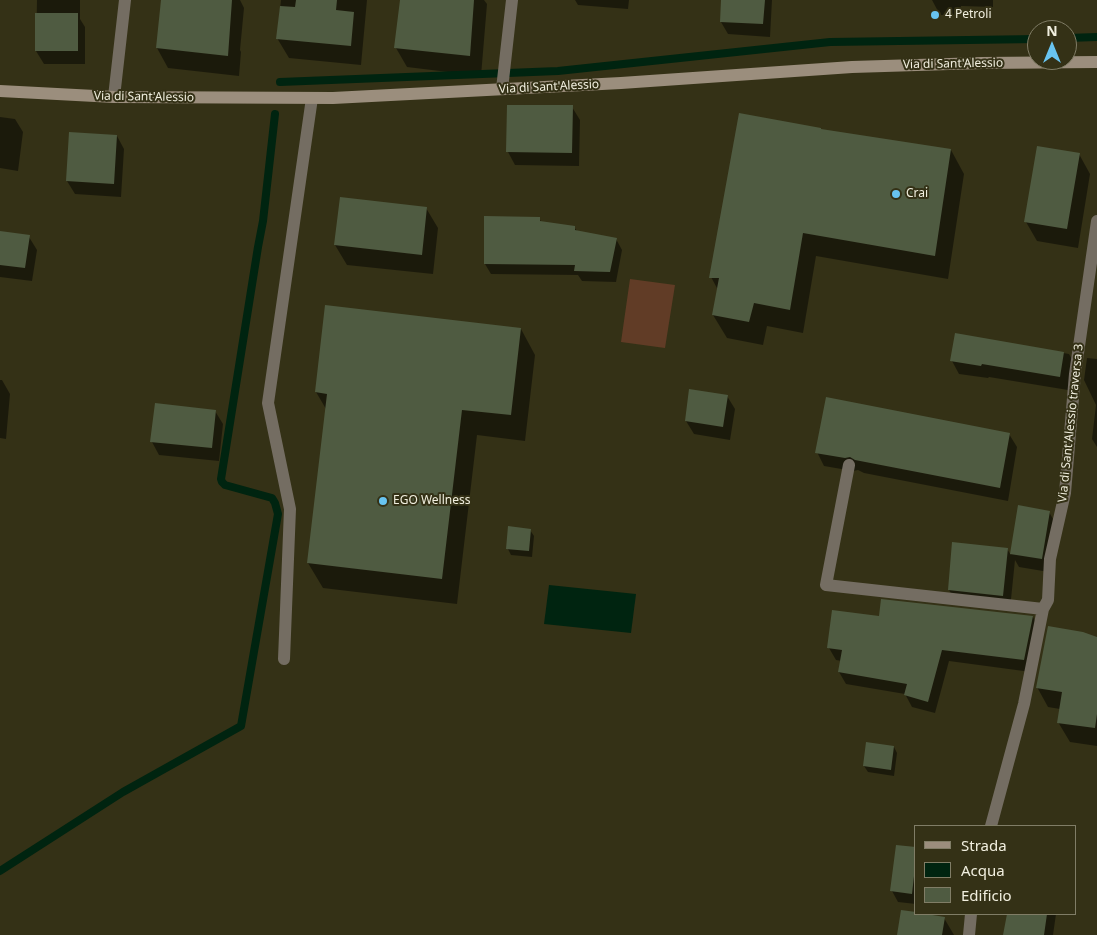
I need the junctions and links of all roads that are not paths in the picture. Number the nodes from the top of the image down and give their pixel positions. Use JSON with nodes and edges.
{"nodes":[{"id":1,"x":125,"y":0,"type":"edge"},
{"id":2,"x":512,"y":0,"type":"edge"},
{"id":3,"x":1097,"y":62,"type":"edge"},
{"id":4,"x":502,"y":87,"type":"junction"},
{"id":5,"x":0,"y":91,"type":"edge"},
{"id":6,"x":114,"y":98,"type":"junction"},
{"id":7,"x":312,"y":98,"type":"junction"},
{"id":8,"x":1097,"y":221,"type":"edge"},
{"id":9,"x":849,"y":465,"type":"dead end"},
{"id":10,"x":1043,"y":609,"type":"junction"},
{"id":11,"x":284,"y":659,"type":"dead end"},
{"id":12,"x":991,"y":825,"type":"edge"},
{"id":13,"x":971,"y":915,"type":"edge"},
{"id":14,"x":968,"y":935,"type":"edge"}],
"edges":[{"from":1,"to":6,"type":"street"},
{"from":2,"to":4,"type":"street"},
{"from":3,"to":4,"type":"street","name":"Via di Sant'Alessio"},
{"from":4,"to":7,"type":"street","name":"Via di Sant'Alessio"},
{"from":5,"to":6,"type":"street","name":"Via di Sant'Alessio"},
{"from":6,"to":7,"type":"street","name":"Via di Sant'Alessio"},
{"from":7,"to":11,"type":"street"},
{"from":8,"to":10,"type":"street","name":"Via di Sant'Alessio traversa 3"},
{"from":9,"to":10,"type":"street"},
{"from":10,"to":12,"type":"street","name":"Via di Sant'Alessio traversa 3"},
{"from":13,"to":14,"type":"street"}]}
